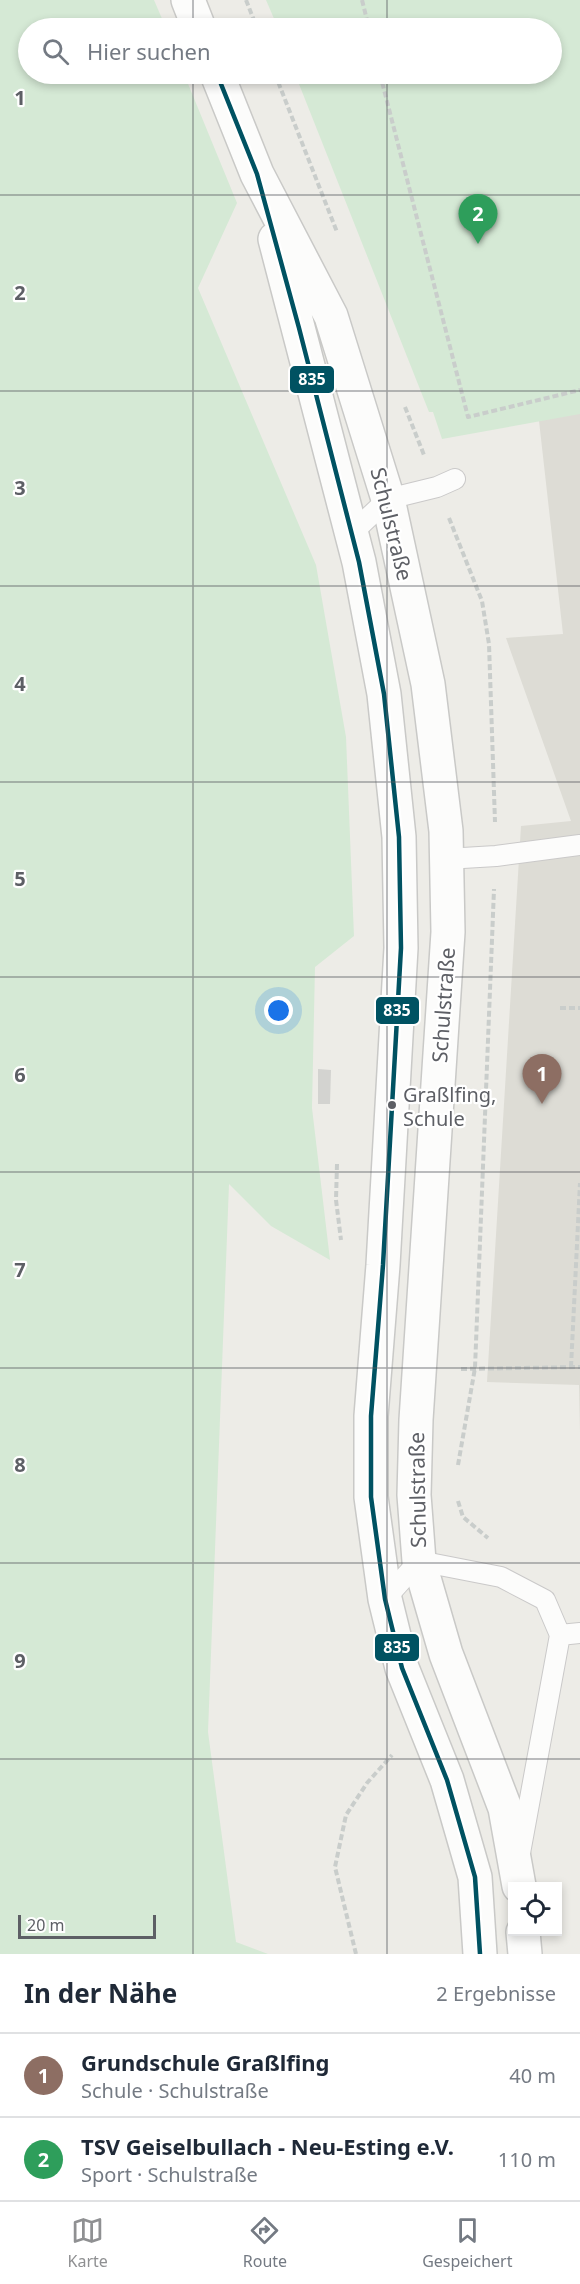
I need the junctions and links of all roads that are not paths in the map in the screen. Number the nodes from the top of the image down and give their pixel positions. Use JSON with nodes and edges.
{"nodes":[{"id":1,"x":188,"y":0,"type":"edge"},
{"id":2,"x":195,"y":18,"type":"edge"},
{"id":3,"x":221,"y":84,"type":"edge"},
{"id":4,"x":257,"y":174,"type":"junction"},
{"id":5,"x":455,"y":479,"type":"dead end"},
{"id":6,"x":388,"y":499,"type":"junction"},
{"id":7,"x":352,"y":533,"type":"junction"},
{"id":8,"x":580,"y":846,"type":"edge"},
{"id":9,"x":446,"y":859,"type":"junction"},
{"id":10,"x":419,"y":1561,"type":"junction"},
{"id":11,"x":385,"y":1599,"type":"junction"},
{"id":12,"x":580,"y":1633,"type":"edge"},
{"id":13,"x":560,"y":1635,"type":"junction"},
{"id":14,"x":518,"y":1878,"type":"edge"},
{"id":15,"x":523,"y":1936,"type":"edge"},
{"id":16,"x":480,"y":1954,"type":"edge"},
{"id":17,"x":525,"y":1954,"type":"edge"}],
"edges":[{"from":1,"to":2,"type":"street"},
{"from":3,"to":4,"type":"street","name":"Schulstraße"},
{"from":4,"to":6,"type":"street","name":"Schulstraße"},
{"from":4,"to":7,"type":"street","name":"Schulstraße"},
{"from":5,"to":6,"type":"lane"},
{"from":6,"to":7,"type":"lane"},
{"from":6,"to":9,"type":"street","name":"Schulstraße"},
{"from":7,"to":11,"type":"street","name":"Schulstraße"},
{"from":8,"to":9,"type":"lane"},
{"from":9,"to":10,"type":"street","name":"Schulstraße"},
{"from":10,"to":11,"type":"lane"},
{"from":10,"to":13,"type":"lane"},
{"from":10,"to":14,"type":"street","name":"Schulstraße"},
{"from":11,"to":16,"type":"street","name":"Schulstraße"},
{"from":12,"to":13,"type":"lane"},
{"from":13,"to":14,"type":"lane"},
{"from":15,"to":17,"type":"street"}]}
